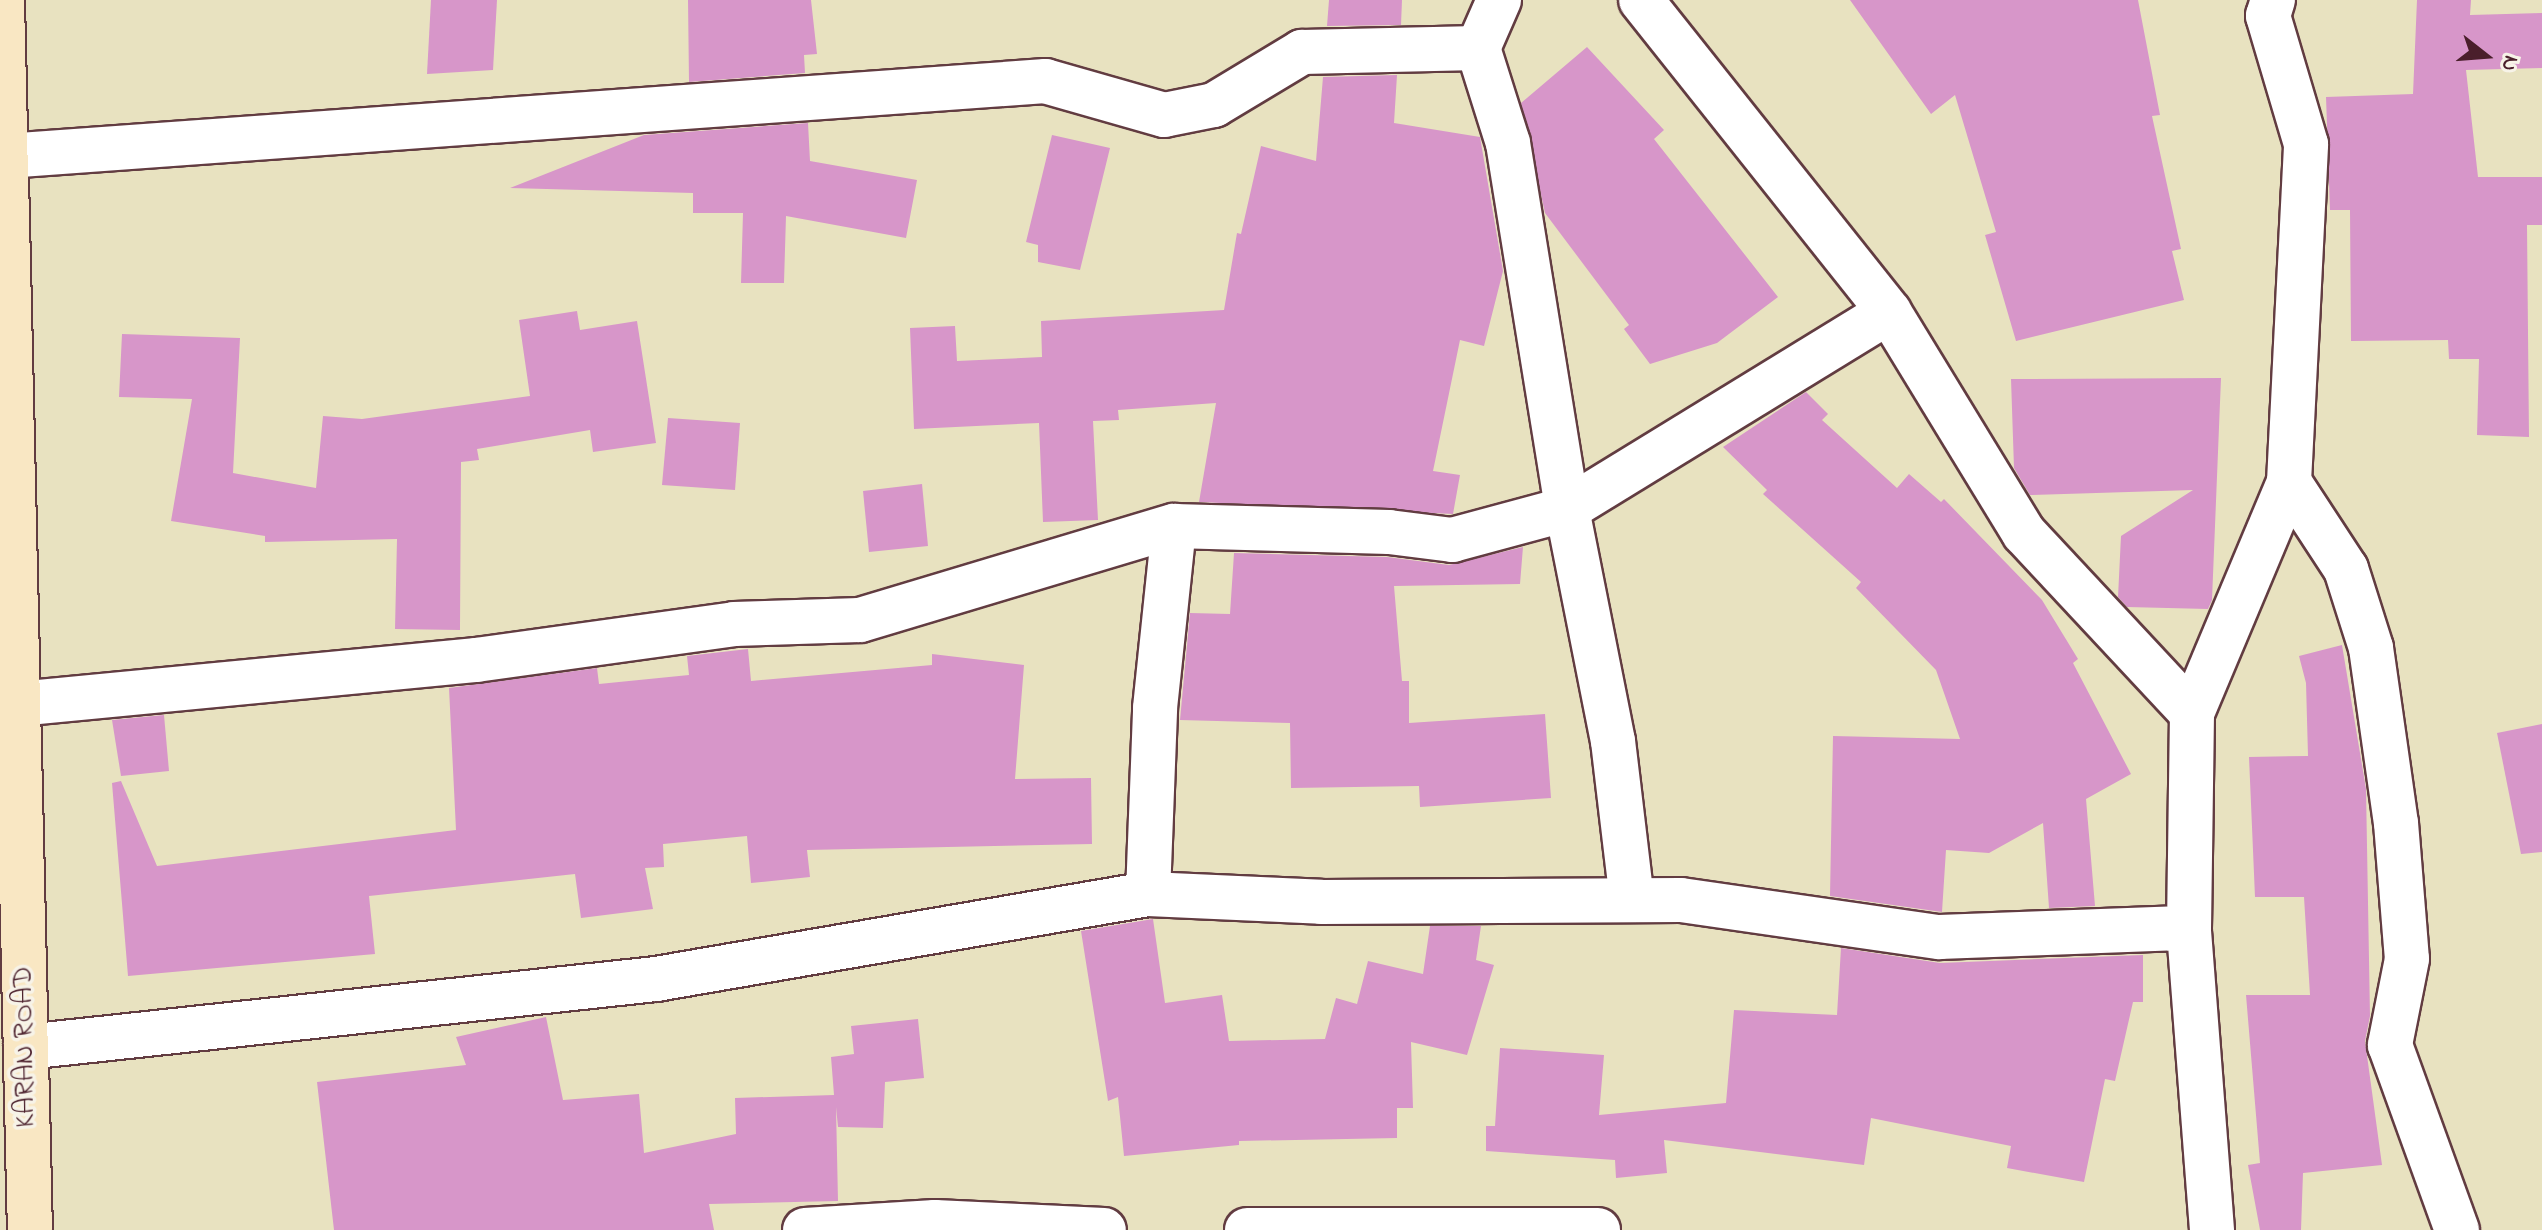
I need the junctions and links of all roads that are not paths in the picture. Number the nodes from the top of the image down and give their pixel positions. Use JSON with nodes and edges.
{"nodes":[{"id":1,"x":2,"y":0,"type":"edge"},
{"id":2,"x":1499,"y":0,"type":"edge"},
{"id":3,"x":1641,"y":0,"type":"edge"},
{"id":4,"x":2264,"y":5,"type":"edge"},
{"id":5,"x":1478,"y":48,"type":"junction"},
{"id":6,"x":6,"y":156,"type":"junction"},
{"id":7,"x":4,"y":241,"type":"edge"},
{"id":8,"x":1889,"y":312,"type":"junction"},
{"id":9,"x":2289,"y":482,"type":"junction"},
{"id":10,"x":1567,"y":509,"type":"junction"},
{"id":11,"x":1174,"y":526,"type":"junction"},
{"id":12,"x":18,"y":704,"type":"junction"},
{"id":13,"x":2192,"y":713,"type":"junction"},
{"id":14,"x":1148,"y":894,"type":"junction"},
{"id":15,"x":1632,"y":900,"type":"junction"},
{"id":16,"x":2189,"y":928,"type":"junction"},
{"id":17,"x":26,"y":1047,"type":"junction"},
{"id":18,"x":30,"y":1230,"type":"edge"},
{"id":19,"x":805,"y":1230,"type":"edge"},
{"id":20,"x":1104,"y":1230,"type":"edge"},
{"id":21,"x":1247,"y":1230,"type":"edge"},
{"id":22,"x":1598,"y":1230,"type":"edge"},
{"id":23,"x":2212,"y":1230,"type":"edge"},
{"id":24,"x":2457,"y":1230,"type":"edge"}],
"edges":[{"from":1,"to":6,"type":"street","name":"KARAN ROAD"},
{"from":2,"to":5,"type":"street"},
{"from":3,"to":8,"type":"street"},
{"from":4,"to":9,"type":"street"},
{"from":5,"to":6,"type":"street"},
{"from":5,"to":10,"type":"street"},
{"from":6,"to":7,"type":"street","name":"KARAN ROAD"},
{"from":7,"to":12,"type":"street","name":"KARAN ROAD"},
{"from":8,"to":10,"type":"street"},
{"from":8,"to":13,"type":"street"},
{"from":9,"to":13,"type":"street"},
{"from":9,"to":24,"type":"street"},
{"from":10,"to":11,"type":"street"},
{"from":10,"to":15,"type":"street"},
{"from":11,"to":12,"type":"street"},
{"from":11,"to":14,"type":"street"},
{"from":12,"to":17,"type":"street","name":"KARAN ROAD"},
{"from":13,"to":16,"type":"street"},
{"from":14,"to":15,"type":"street"},
{"from":14,"to":17,"type":"street"},
{"from":15,"to":16,"type":"street"},
{"from":16,"to":23,"type":"street"},
{"from":17,"to":18,"type":"street","name":"KARAN ROAD"},
{"from":19,"to":20,"type":"street"},
{"from":21,"to":22,"type":"street"}]}
